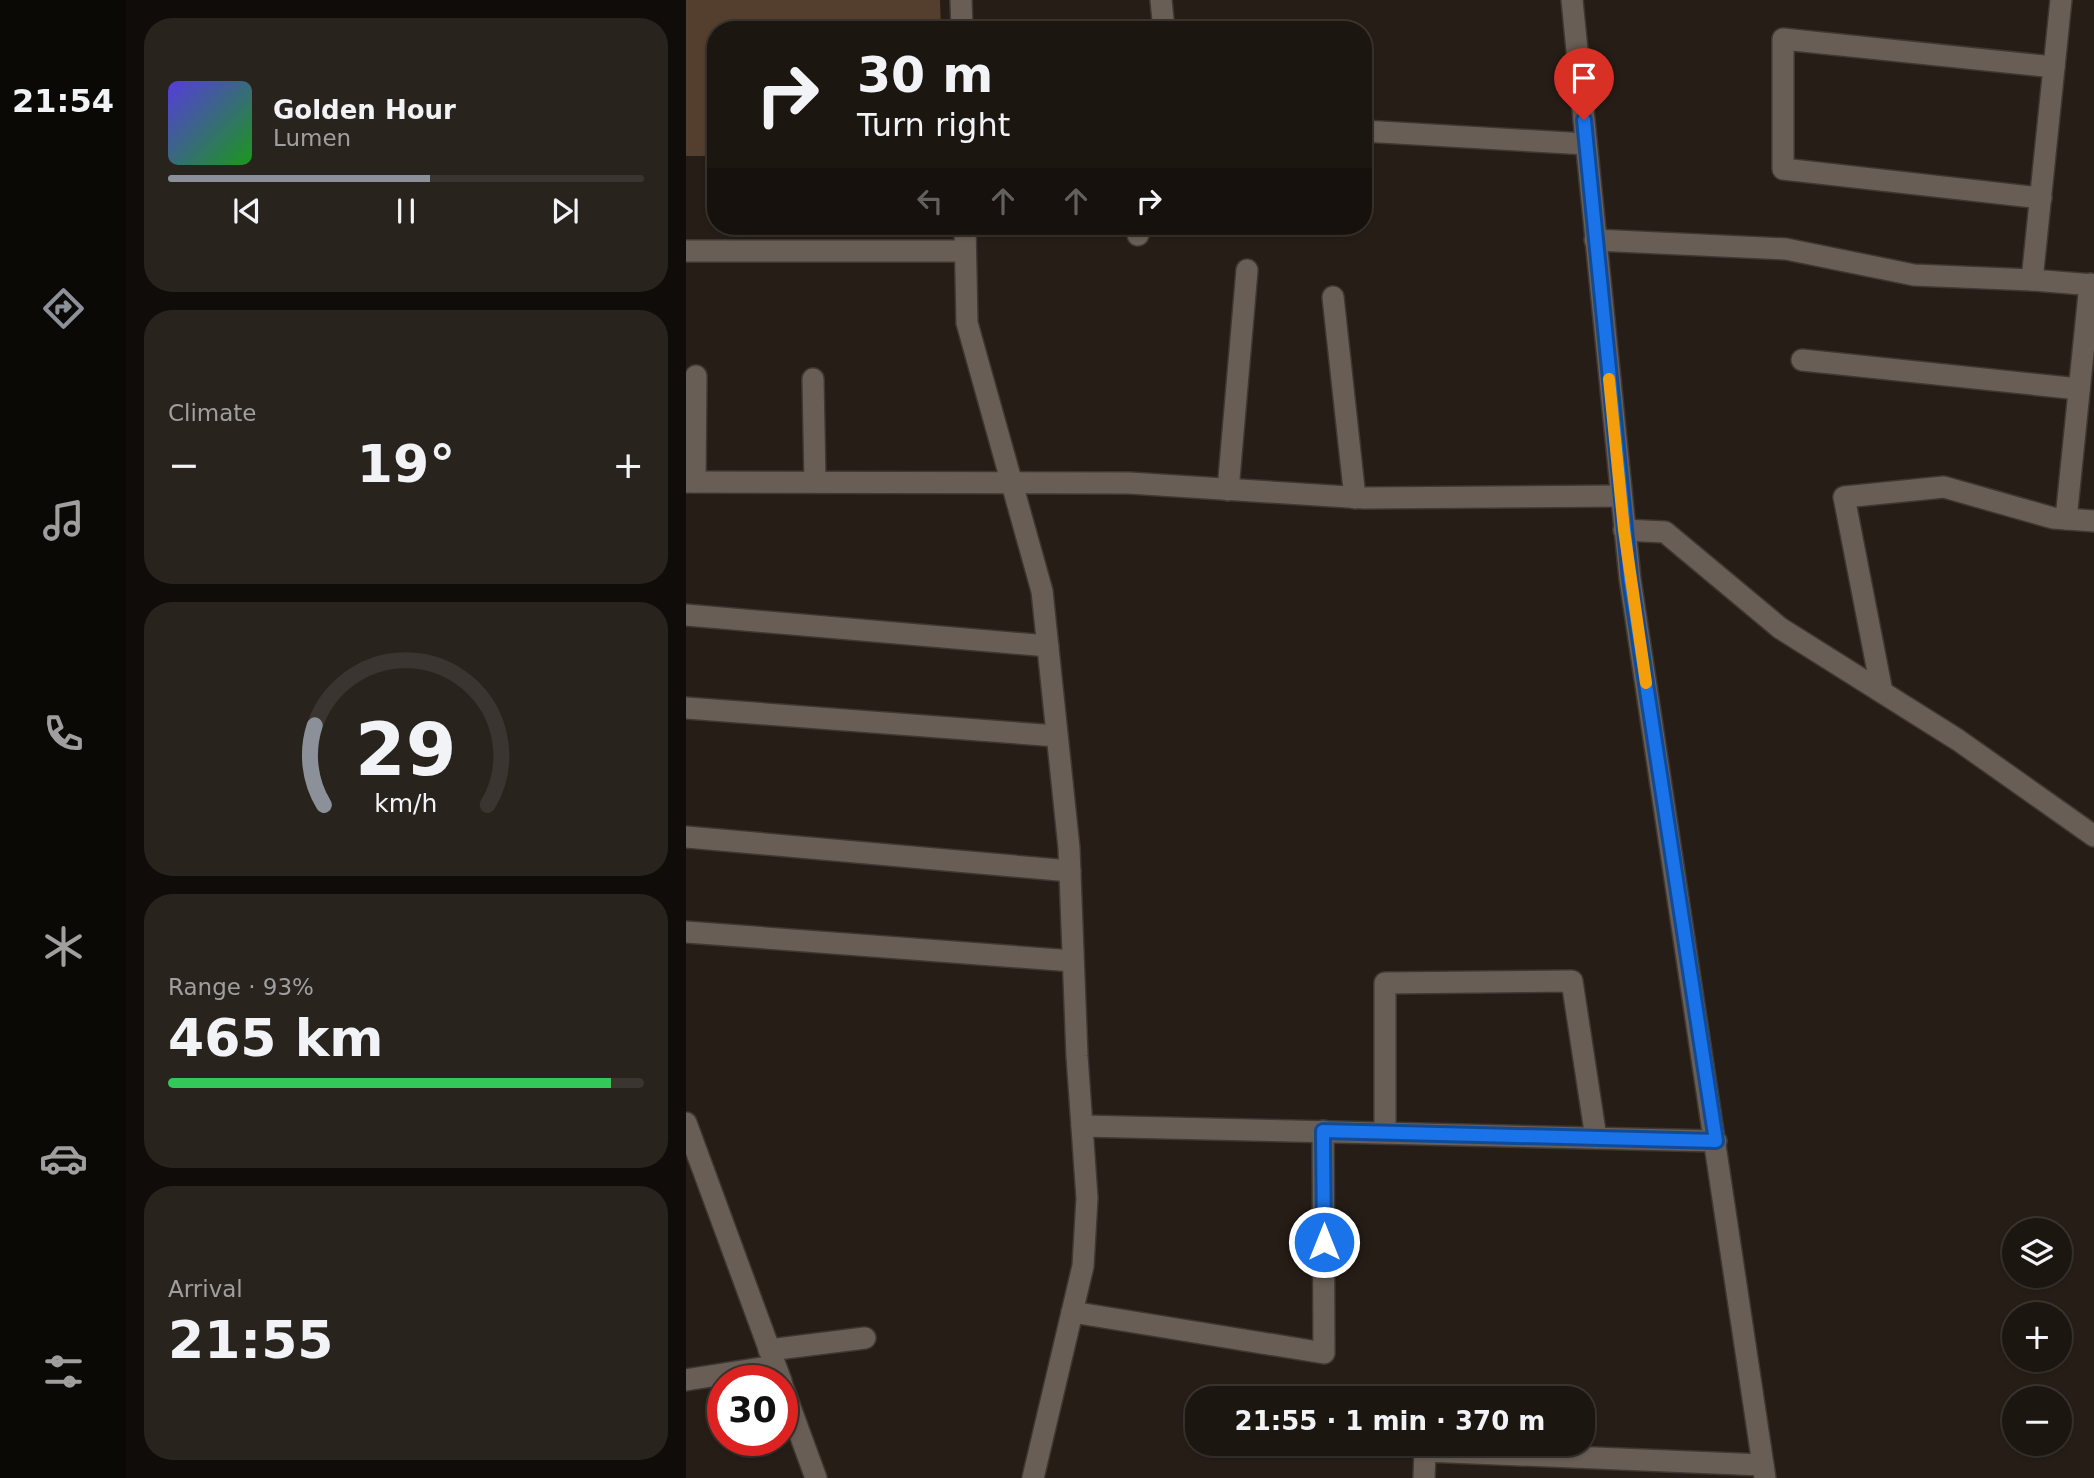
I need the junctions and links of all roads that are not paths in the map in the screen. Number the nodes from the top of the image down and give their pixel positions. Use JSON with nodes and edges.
{"nodes":[{"id":1,"x":961,"y":0,"type":"edge"},
{"id":2,"x":1161,"y":0,"type":"edge"},
{"id":3,"x":1572,"y":0,"type":"edge"},
{"id":4,"x":2061,"y":0,"type":"edge"},
{"id":5,"x":962,"y":21,"type":"edge"},
{"id":6,"x":1163,"y":21,"type":"edge"},
{"id":7,"x":2054,"y":67,"type":"junction"},
{"id":8,"x":1372,"y":132,"type":"edge"},
{"id":9,"x":1586,"y":144,"type":"junction"},
{"id":10,"x":2041,"y":198,"type":"junction"},
{"id":11,"x":965,"y":235,"type":"edge"},
{"id":12,"x":1595,"y":240,"type":"junction"},
{"id":13,"x":686,"y":250,"type":"edge"},
{"id":14,"x":965,"y":251,"type":"junction"},
{"id":15,"x":1247,"y":270,"type":"dead end"},
{"id":16,"x":2032,"y":280,"type":"junction"},
{"id":17,"x":2092,"y":284,"type":"edge"},
{"id":18,"x":1333,"y":297,"type":"dead end"},
{"id":19,"x":1802,"y":360,"type":"dead end"},
{"id":20,"x":696,"y":376,"type":"dead end"},
{"id":21,"x":813,"y":379,"type":"dead end"},
{"id":22,"x":2079,"y":389,"type":"junction"},
{"id":23,"x":691,"y":482,"type":"edge"},
{"id":24,"x":815,"y":482,"type":"junction"},
{"id":25,"x":1012,"y":483,"type":"junction"},
{"id":26,"x":1227,"y":489,"type":"junction"},
{"id":27,"x":1620,"y":496,"type":"junction"},
{"id":28,"x":1355,"y":498,"type":"junction"},
{"id":29,"x":2066,"y":519,"type":"junction"},
{"id":30,"x":2094,"y":521,"type":"edge"},
{"id":31,"x":1624,"y":530,"type":"junction"},
{"id":32,"x":686,"y":615,"type":"edge"},
{"id":33,"x":1048,"y":646,"type":"junction"},
{"id":34,"x":1882,"y":692,"type":"junction"},
{"id":35,"x":686,"y":708,"type":"edge"},
{"id":36,"x":1057,"y":736,"type":"junction"},
{"id":37,"x":2094,"y":836,"type":"edge"},
{"id":38,"x":686,"y":837,"type":"edge"},
{"id":39,"x":1070,"y":871,"type":"junction"},
{"id":40,"x":686,"y":932,"type":"edge"},
{"id":41,"x":1073,"y":961,"type":"junction"},
{"id":42,"x":686,"y":1123,"type":"edge"},
{"id":43,"x":1082,"y":1126,"type":"junction"},
{"id":44,"x":1323,"y":1131,"type":"junction"},
{"id":45,"x":1385,"y":1133,"type":"junction"},
{"id":46,"x":1596,"y":1138,"type":"junction"},
{"id":47,"x":1716,"y":1141,"type":"junction"},
{"id":48,"x":1072,"y":1312,"type":"junction"},
{"id":49,"x":865,"y":1338,"type":"dead end"},
{"id":50,"x":775,"y":1365,"type":"edge"},
{"id":51,"x":791,"y":1365,"type":"edge"},
{"id":52,"x":707,"y":1378,"type":"edge"},
{"id":53,"x":686,"y":1380,"type":"edge"},
{"id":54,"x":798,"y":1428,"type":"edge"},
{"id":55,"x":1764,"y":1472,"type":"edge"},
{"id":56,"x":816,"y":1478,"type":"edge"},
{"id":57,"x":1033,"y":1478,"type":"edge"},
{"id":58,"x":1424,"y":1478,"type":"edge"}],
"edges":[{"from":1,"to":5,"type":"street"},
{"from":2,"to":6,"type":"street"},
{"from":3,"to":9,"type":"street"},
{"from":4,"to":7,"type":"street"},
{"from":7,"to":10,"type":"street"},
{"from":7,"to":10,"type":"street"},
{"from":8,"to":9,"type":"street"},
{"from":9,"to":12,"type":"street"},
{"from":10,"to":16,"type":"street"},
{"from":11,"to":14,"type":"street"},
{"from":12,"to":16,"type":"street"},
{"from":12,"to":27,"type":"street"},
{"from":13,"to":14,"type":"street"},
{"from":14,"to":25,"type":"street"},
{"from":15,"to":26,"type":"street"},
{"from":16,"to":17,"type":"street"},
{"from":17,"to":22,"type":"street"},
{"from":18,"to":28,"type":"street"},
{"from":19,"to":22,"type":"street"},
{"from":20,"to":23,"type":"street"},
{"from":21,"to":24,"type":"street"},
{"from":22,"to":29,"type":"street"},
{"from":23,"to":24,"type":"street"},
{"from":24,"to":25,"type":"street"},
{"from":25,"to":26,"type":"street"},
{"from":25,"to":33,"type":"street"},
{"from":26,"to":28,"type":"street"},
{"from":27,"to":28,"type":"street"},
{"from":27,"to":31,"type":"street"},
{"from":29,"to":30,"type":"street"},
{"from":29,"to":34,"type":"street"},
{"from":31,"to":34,"type":"street"},
{"from":31,"to":47,"type":"street"},
{"from":32,"to":33,"type":"street"},
{"from":33,"to":36,"type":"street"},
{"from":34,"to":37,"type":"street"},
{"from":35,"to":36,"type":"street"},
{"from":36,"to":39,"type":"street"},
{"from":38,"to":39,"type":"street"},
{"from":39,"to":41,"type":"street"},
{"from":40,"to":41,"type":"street"},
{"from":41,"to":43,"type":"street"},
{"from":42,"to":50,"type":"street"},
{"from":43,"to":44,"type":"street"},
{"from":43,"to":48,"type":"street"},
{"from":44,"to":45,"type":"street"},
{"from":44,"to":48,"type":"street"},
{"from":45,"to":46,"type":"street"},
{"from":45,"to":46,"type":"street"},
{"from":46,"to":47,"type":"street"},
{"from":47,"to":55,"type":"street"},
{"from":48,"to":57,"type":"street"},
{"from":49,"to":51,"type":"street"},
{"from":52,"to":53,"type":"street"},
{"from":54,"to":56,"type":"street"},
{"from":55,"to":58,"type":"street"}]}
